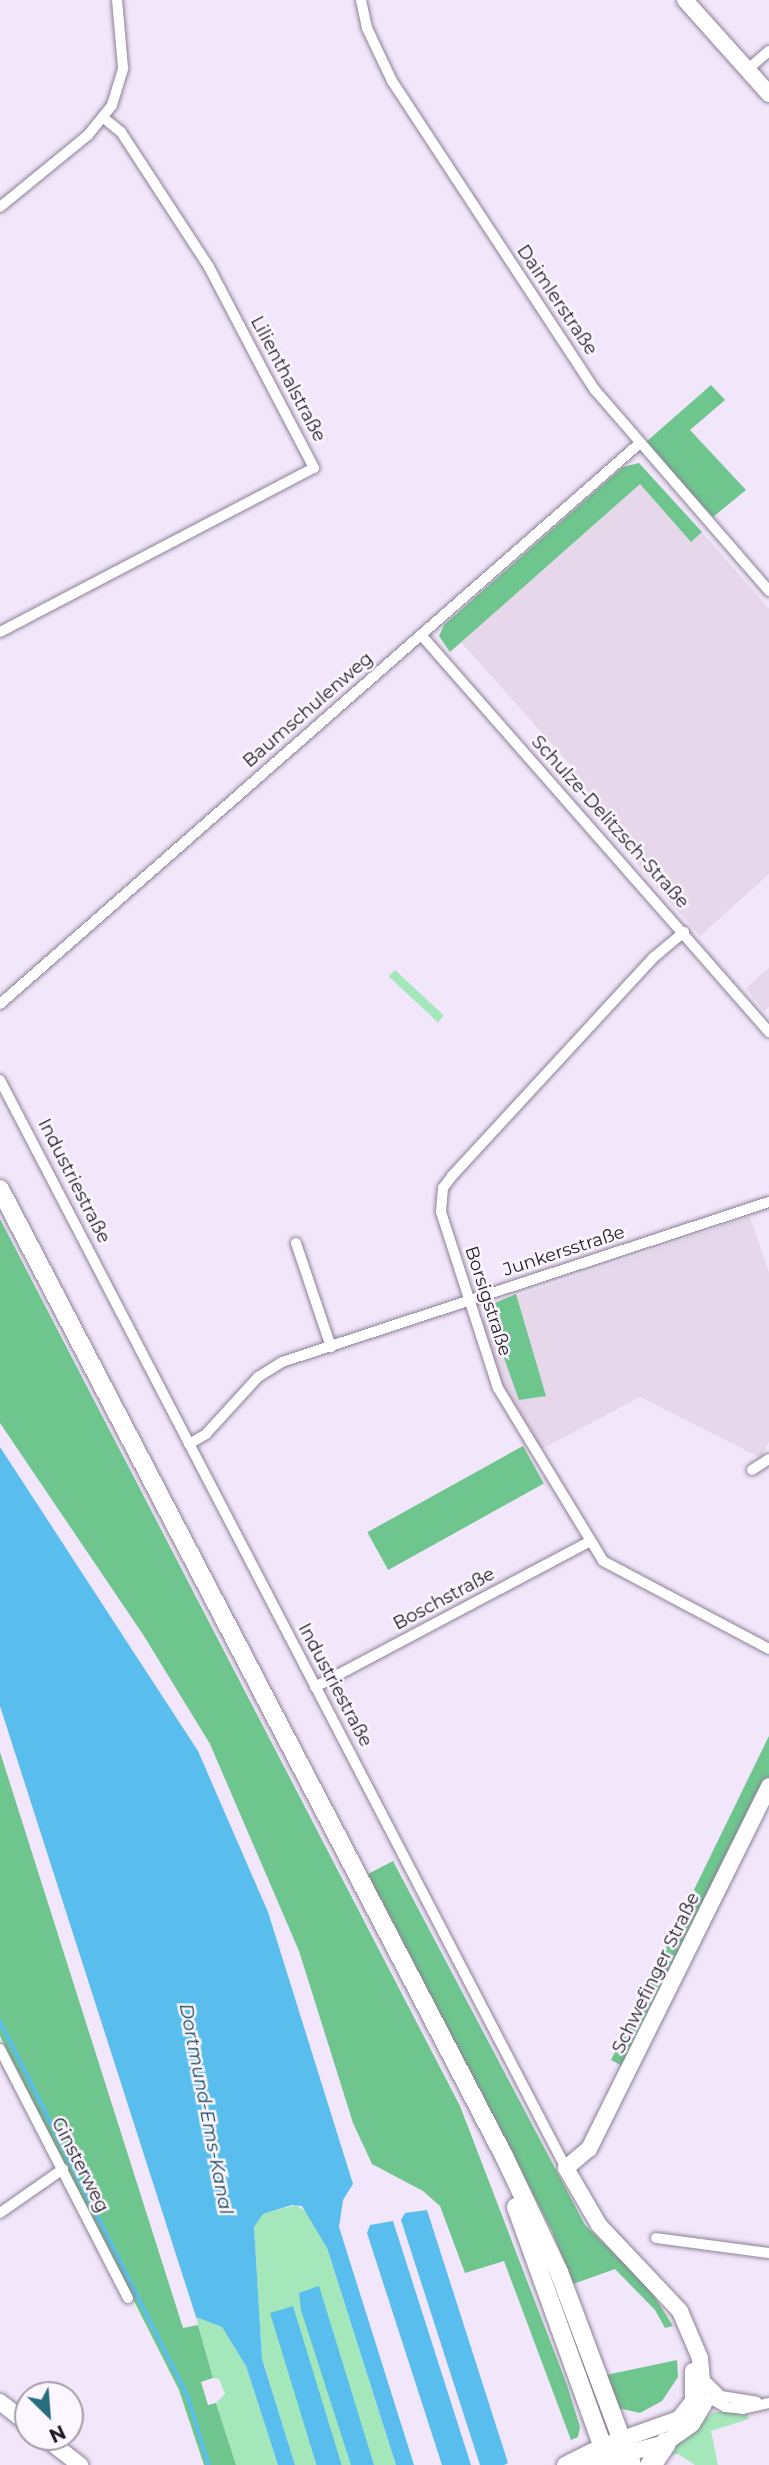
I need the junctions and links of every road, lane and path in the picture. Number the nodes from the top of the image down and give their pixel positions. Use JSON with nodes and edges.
{"nodes":[{"id":1,"x":117,"y":0,"type":"edge"},
{"id":2,"x":361,"y":0,"type":"edge"},
{"id":3,"x":685,"y":0,"type":"edge"},
{"id":4,"x":769,"y":51,"type":"edge"},
{"id":5,"x":747,"y":70,"type":"junction"},
{"id":6,"x":769,"y":94,"type":"edge"},
{"id":7,"x":104,"y":118,"type":"junction"},
{"id":8,"x":0,"y":207,"type":"edge"},
{"id":9,"x":640,"y":443,"type":"junction"},
{"id":10,"x":769,"y":591,"type":"edge"},
{"id":11,"x":0,"y":632,"type":"edge"},
{"id":12,"x":422,"y":636,"type":"junction"},
{"id":13,"x":684,"y":932,"type":"junction"},
{"id":14,"x":0,"y":1004,"type":"edge"},
{"id":15,"x":769,"y":1032,"type":"edge"},
{"id":16,"x":0,"y":1080,"type":"edge"},
{"id":17,"x":0,"y":1189,"type":"edge"},
{"id":18,"x":769,"y":1202,"type":"edge"},
{"id":19,"x":296,"y":1243,"type":"dead end"},
{"id":20,"x":469,"y":1300,"type":"junction"},
{"id":21,"x":331,"y":1348,"type":"junction"},
{"id":22,"x":189,"y":1444,"type":"junction"},
{"id":23,"x":769,"y":1459,"type":"edge"},
{"id":24,"x":752,"y":1470,"type":"dead end"},
{"id":25,"x":589,"y":1542,"type":"junction"},
{"id":26,"x":769,"y":1649,"type":"edge"},
{"id":27,"x":315,"y":1687,"type":"junction"},
{"id":28,"x":769,"y":1786,"type":"edge"},
{"id":29,"x":0,"y":2049,"type":"edge"},
{"id":30,"x":566,"y":2168,"type":"junction"},
{"id":31,"x":63,"y":2169,"type":"junction"},
{"id":32,"x":0,"y":2213,"type":"edge"},
{"id":33,"x":656,"y":2238,"type":"dead end"},
{"id":34,"x":769,"y":2253,"type":"edge"},
{"id":35,"x":128,"y":2298,"type":"dead end"},
{"id":36,"x":700,"y":2381,"type":"junction"},
{"id":37,"x":717,"y":2400,"type":"junction"},
{"id":38,"x":0,"y":2402,"type":"edge"},
{"id":39,"x":769,"y":2403,"type":"edge"},
{"id":40,"x":694,"y":2412,"type":"junction"},
{"id":41,"x":14,"y":2413,"type":"edge"},
{"id":42,"x":665,"y":2443,"type":"junction"},
{"id":43,"x":62,"y":2451,"type":"edge"},
{"id":44,"x":617,"y":2455,"type":"edge"},
{"id":45,"x":80,"y":2465,"type":"edge"},
{"id":46,"x":565,"y":2465,"type":"edge"},
{"id":47,"x":583,"y":2465,"type":"edge"},
{"id":48,"x":650,"y":2465,"type":"edge"}],
"edges":[{"from":1,"to":7,"type":"street"},
{"from":2,"to":9,"type":"street","name":"Daimlerstraße"},
{"from":3,"to":5,"type":"street"},
{"from":4,"to":5,"type":"street"},
{"from":5,"to":6,"type":"street"},
{"from":7,"to":8,"type":"street"},
{"from":7,"to":11,"type":"street","name":"Lilienthalstraße"},
{"from":9,"to":10,"type":"street","name":"Daimlerstraße"},
{"from":9,"to":12,"type":"street","name":"Baumschulenweg"},
{"from":12,"to":13,"type":"street","name":"Schulze-Delitzsch-Straße"},
{"from":12,"to":14,"type":"street","name":"Baumschulenweg"},
{"from":13,"to":15,"type":"street","name":"Schulze-Delitzsch-Straße"},
{"from":13,"to":20,"type":"street","name":"Borsigstraße"},
{"from":16,"to":22,"type":"street","name":"Industriestraße"},
{"from":17,"to":44,"type":"main road"},
{"from":18,"to":20,"type":"street","name":"Junkersstraße"},
{"from":19,"to":21,"type":"street"},
{"from":20,"to":21,"type":"street","name":"Junkersstraße"},
{"from":20,"to":25,"type":"street","name":"Borsigstraße"},
{"from":21,"to":22,"type":"street","name":"Junkersstraße"},
{"from":22,"to":27,"type":"street","name":"Industriestraße"},
{"from":23,"to":24,"type":"street"},
{"from":25,"to":26,"type":"street","name":"Borsigstraße"},
{"from":25,"to":27,"type":"street","name":"Boschstraße"},
{"from":27,"to":30,"type":"street","name":"Industriestraße"},
{"from":28,"to":30,"type":"street","name":"Schwefinger Straße"},
{"from":29,"to":31,"type":"street","name":"Ginsterweg"},
{"from":30,"to":36,"type":"street","name":"Industriestraße"},
{"from":31,"to":32,"type":"street"},
{"from":31,"to":35,"type":"street","name":"Ginsterweg"},
{"from":33,"to":34,"type":"street"},
{"from":36,"to":37,"type":"street","name":"Industriestraße"},
{"from":36,"to":40,"type":"street","name":"Industriestraße"},
{"from":37,"to":39,"type":"street"},
{"from":37,"to":40,"type":"street","name":"Industriestraße"},
{"from":38,"to":41,"type":"street"},
{"from":40,"to":42,"type":"street"},
{"from":40,"to":44,"type":"street"},
{"from":42,"to":44,"type":"street"},
{"from":42,"to":48,"type":"highway"},
{"from":43,"to":45,"type":"street"},
{"from":44,"to":46,"type":"street"},
{"from":44,"to":47,"type":"street"}]}
